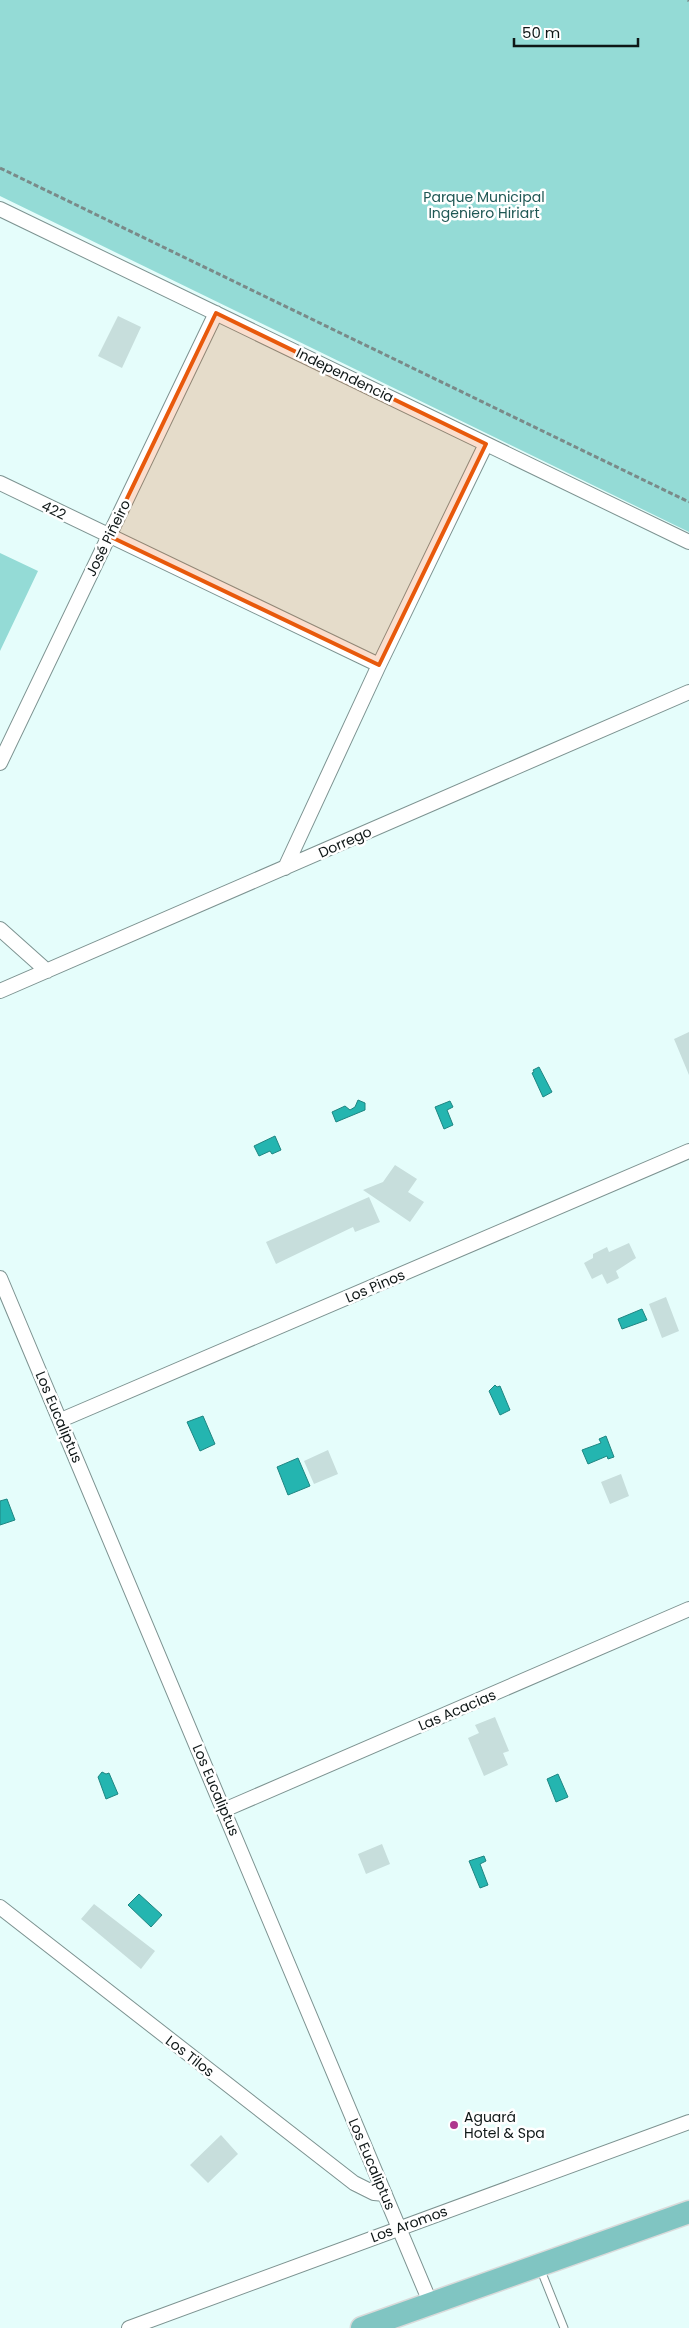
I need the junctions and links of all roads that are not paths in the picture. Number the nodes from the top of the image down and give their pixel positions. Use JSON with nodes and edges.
{"nodes":[{"id":1,"x":0,"y":209,"type":"edge"},
{"id":2,"x":216,"y":313,"type":"junction"},
{"id":3,"x":486,"y":444,"type":"junction"},
{"id":4,"x":0,"y":483,"type":"edge"},
{"id":5,"x":109,"y":536,"type":"junction"},
{"id":6,"x":689,"y":542,"type":"edge"},
{"id":7,"x":379,"y":665,"type":"junction"},
{"id":8,"x":689,"y":692,"type":"edge"},
{"id":9,"x":0,"y":763,"type":"edge"},
{"id":10,"x":286,"y":868,"type":"junction"},
{"id":11,"x":0,"y":929,"type":"edge"},
{"id":12,"x":47,"y":970,"type":"junction"},
{"id":13,"x":0,"y":991,"type":"edge"},
{"id":14,"x":689,"y":1151,"type":"edge"},
{"id":15,"x":0,"y":1278,"type":"edge"},
{"id":16,"x":61,"y":1420,"type":"junction"},
{"id":17,"x":689,"y":1610,"type":"edge"},
{"id":18,"x":224,"y":1810,"type":"junction"},
{"id":19,"x":0,"y":1907,"type":"edge"},
{"id":20,"x":689,"y":2122,"type":"edge"},
{"id":21,"x":385,"y":2194,"type":"junction"},
{"id":22,"x":689,"y":2212,"type":"edge"},
{"id":23,"x":399,"y":2228,"type":"junction"},
{"id":24,"x":539,"y":2264,"type":"junction"},
{"id":25,"x":430,"y":2302,"type":"junction"},
{"id":26,"x":129,"y":2328,"type":"edge"},
{"id":27,"x":362,"y":2328,"type":"edge"},
{"id":28,"x":564,"y":2328,"type":"edge"}],
"edges":[{"from":1,"to":2,"type":"street","name":"Independencia"},
{"from":2,"to":3,"type":"street","name":"Independencia"},
{"from":2,"to":5,"type":"street","name":"José Piñeiro"},
{"from":3,"to":6,"type":"street","name":"Independencia"},
{"from":3,"to":7,"type":"street"},
{"from":4,"to":5,"type":"street","name":"422"},
{"from":5,"to":7,"type":"street","name":"422"},
{"from":5,"to":9,"type":"street","name":"José Piñeiro"},
{"from":7,"to":10,"type":"street"},
{"from":8,"to":10,"type":"street","name":"Dorrego"},
{"from":10,"to":12,"type":"street","name":"Dorrego"},
{"from":11,"to":12,"type":"street"},
{"from":12,"to":13,"type":"street","name":"Dorrego"},
{"from":14,"to":16,"type":"street","name":"Los Pinos"},
{"from":15,"to":16,"type":"street","name":"Los Eucaliptus"},
{"from":16,"to":18,"type":"street","name":"Los Eucaliptus"},
{"from":17,"to":18,"type":"street","name":"Las Acacias"},
{"from":18,"to":21,"type":"street","name":"Los Eucaliptus"},
{"from":19,"to":21,"type":"street","name":"Los Tilos"},
{"from":20,"to":23,"type":"street","name":"Los Aromos"},
{"from":21,"to":23,"type":"street","name":"Los Eucaliptus"},
{"from":22,"to":24,"type":"main road"},
{"from":23,"to":25,"type":"street","name":"Los Eucaliptus"},
{"from":23,"to":26,"type":"street","name":"Los Aromos"},
{"from":24,"to":25,"type":"main road"},
{"from":24,"to":28,"type":"lane"},
{"from":25,"to":27,"type":"main road"}]}
